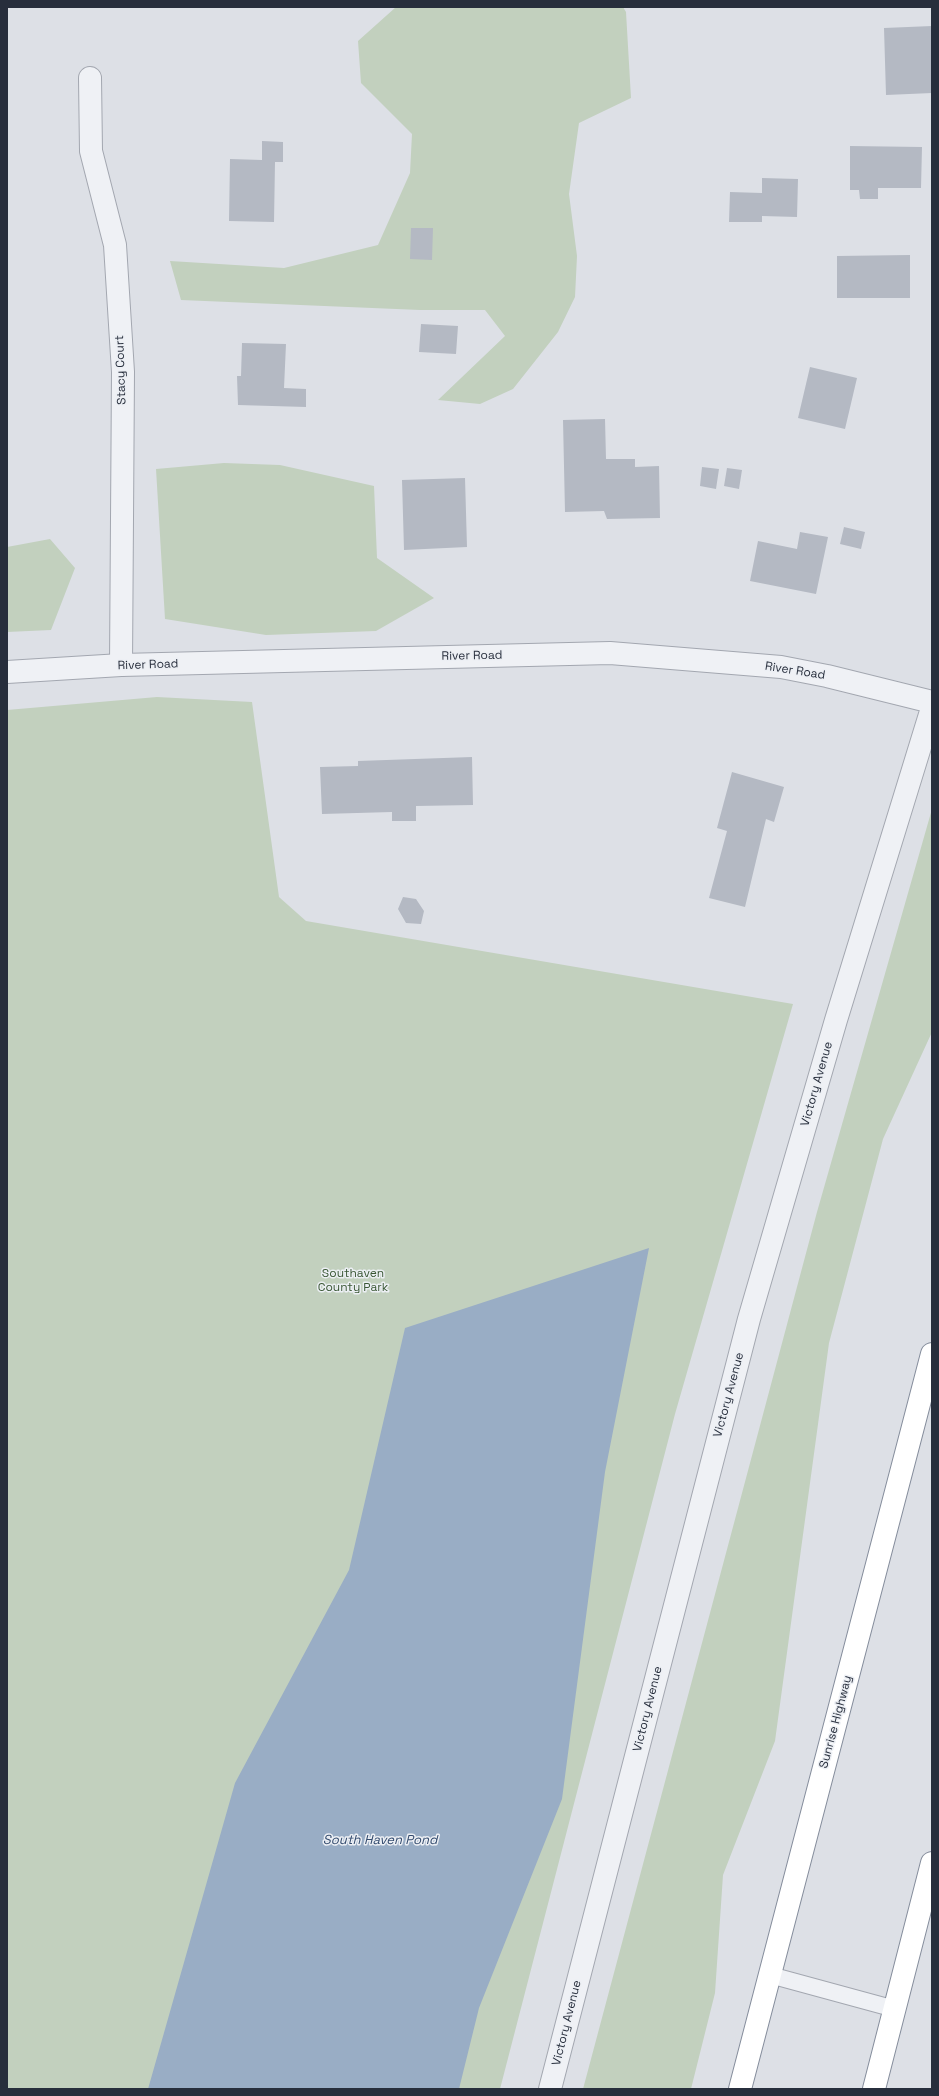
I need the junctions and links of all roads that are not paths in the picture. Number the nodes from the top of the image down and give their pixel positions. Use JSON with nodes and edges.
{"nodes":[{"id":1,"x":90,"y":78,"type":"dead end"},
{"id":2,"x":121,"y":665,"type":"junction"},
{"id":3,"x":7,"y":672,"type":"edge"},
{"id":4,"x":932,"y":702,"type":"edge"},
{"id":5,"x":932,"y":708,"type":"edge"},
{"id":6,"x":932,"y":1354,"type":"edge"},
{"id":7,"x":932,"y":1863,"type":"edge"},
{"id":8,"x":770,"y":1975,"type":"junction"},
{"id":9,"x":894,"y":2009,"type":"junction"},
{"id":10,"x":550,"y":2089,"type":"edge"},
{"id":11,"x":740,"y":2089,"type":"edge"},
{"id":12,"x":874,"y":2089,"type":"edge"}],
"edges":[{"from":1,"to":2,"type":"street","name":"Stacy Court"},
{"from":2,"to":3,"type":"street","name":"River Road"},
{"from":2,"to":4,"type":"street","name":"River Road"},
{"from":5,"to":10,"type":"street","name":"Victory Avenue"},
{"from":6,"to":8,"type":"highway","name":"Sunrise Highway"},
{"from":7,"to":9,"type":"highway"},
{"from":8,"to":9,"type":"lane"},
{"from":8,"to":11,"type":"highway","name":"Sunrise Highway"},
{"from":9,"to":12,"type":"highway"}]}
